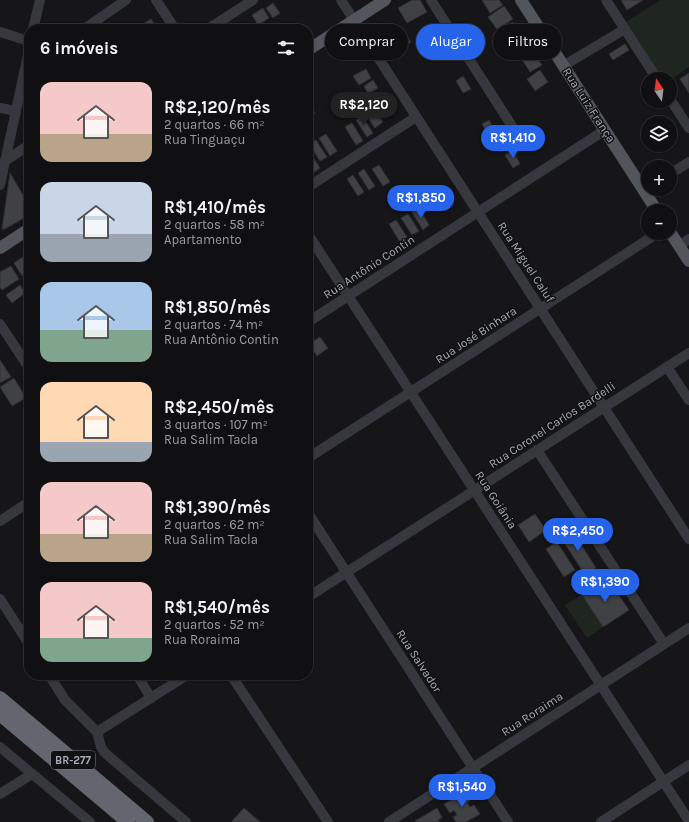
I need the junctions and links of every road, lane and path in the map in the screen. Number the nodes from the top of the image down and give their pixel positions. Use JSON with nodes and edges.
{"nodes":[{"id":1,"x":40,"y":0,"type":"edge"},
{"id":2,"x":126,"y":0,"type":"edge"},
{"id":3,"x":156,"y":0,"type":"edge"},
{"id":4,"x":253,"y":0,"type":"edge"},
{"id":5,"x":341,"y":0,"type":"edge"},
{"id":6,"x":385,"y":0,"type":"edge"},
{"id":7,"x":430,"y":0,"type":"edge"},
{"id":8,"x":521,"y":0,"type":"edge"},
{"id":9,"x":606,"y":0,"type":"edge"},
{"id":10,"x":354,"y":20,"type":"junction"},
{"id":11,"x":35,"y":24,"type":"edge"},
{"id":12,"x":91,"y":24,"type":"edge"},
{"id":13,"x":172,"y":24,"type":"edge"},
{"id":14,"x":216,"y":24,"type":"edge"},
{"id":15,"x":625,"y":29,"type":"junction"},
{"id":16,"x":0,"y":32,"type":"edge"},
{"id":17,"x":24,"y":39,"type":"edge"},
{"id":18,"x":313,"y":47,"type":"edge"},
{"id":19,"x":563,"y":66,"type":"junction"},
{"id":20,"x":653,"y":72,"type":"edge"},
{"id":21,"x":24,"y":80,"type":"edge"},
{"id":22,"x":0,"y":108,"type":"edge"},
{"id":23,"x":676,"y":108,"type":"edge"},
{"id":24,"x":16,"y":112,"type":"junction"},
{"id":25,"x":416,"y":117,"type":"junction"},
{"id":26,"x":689,"y":128,"type":"edge"},
{"id":27,"x":605,"y":130,"type":"junction"},
{"id":28,"x":521,"y":140,"type":"dead end"},
{"id":29,"x":24,"y":148,"type":"edge"},
{"id":30,"x":5,"y":161,"type":"junction"},
{"id":31,"x":689,"y":162,"type":"edge"},
{"id":32,"x":677,"y":170,"type":"edge"},
{"id":33,"x":641,"y":182,"type":"edge"},
{"id":34,"x":313,"y":184,"type":"edge"},
{"id":35,"x":0,"y":185,"type":"edge"},
{"id":36,"x":478,"y":212,"type":"junction"},
{"id":37,"x":24,"y":232,"type":"edge"},
{"id":38,"x":647,"y":240,"type":"edge"},
{"id":39,"x":313,"y":242,"type":"edge"},
{"id":40,"x":684,"y":242,"type":"edge"},
{"id":41,"x":0,"y":248,"type":"edge"},
{"id":42,"x":689,"y":261,"type":"edge"},
{"id":43,"x":348,"y":296,"type":"junction"},
{"id":44,"x":540,"y":309,"type":"junction"},
{"id":45,"x":313,"y":319,"type":"edge"},
{"id":46,"x":0,"y":324,"type":"edge"},
{"id":47,"x":689,"y":353,"type":"edge"},
{"id":48,"x":24,"y":360,"type":"edge"},
{"id":49,"x":667,"y":367,"type":"junction"},
{"id":50,"x":411,"y":392,"type":"junction"},
{"id":51,"x":689,"y":400,"type":"edge"},
{"id":52,"x":604,"y":407,"type":"junction"},
{"id":53,"x":537,"y":450,"type":"junction"},
{"id":54,"x":313,"y":455,"type":"edge"},
{"id":55,"x":474,"y":490,"type":"junction"},
{"id":56,"x":24,"y":507,"type":"edge"},
{"id":57,"x":0,"y":521,"type":"edge"},
{"id":58,"x":313,"y":521,"type":"edge"},
{"id":59,"x":689,"y":539,"type":"edge"},
{"id":60,"x":346,"y":572,"type":"junction"},
{"id":61,"x":313,"y":594,"type":"edge"},
{"id":62,"x":0,"y":599,"type":"edge"},
{"id":63,"x":689,"y":628,"type":"edge"},
{"id":64,"x":24,"y":636,"type":"edge"},
{"id":65,"x":664,"y":644,"type":"junction"},
{"id":66,"x":52,"y":680,"type":"edge"},
{"id":67,"x":140,"y":680,"type":"edge"},
{"id":68,"x":178,"y":680,"type":"edge"},
{"id":69,"x":235,"y":680,"type":"edge"},
{"id":70,"x":601,"y":685,"type":"junction"},
{"id":71,"x":0,"y":698,"type":"edge"},
{"id":72,"x":151,"y":698,"type":"junction"},
{"id":73,"x":0,"y":714,"type":"edge"},
{"id":74,"x":97,"y":732,"type":"junction"},
{"id":75,"x":0,"y":747,"type":"edge"},
{"id":76,"x":689,"y":765,"type":"edge"},
{"id":77,"x":473,"y":768,"type":"junction"},
{"id":78,"x":32,"y":774,"type":"junction"},
{"id":79,"x":663,"y":781,"type":"junction"},
{"id":80,"x":0,"y":794,"type":"edge"},
{"id":81,"x":689,"y":821,"type":"edge"},
{"id":82,"x":90,"y":822,"type":"edge"},
{"id":83,"x":128,"y":822,"type":"edge"},
{"id":84,"x":147,"y":822,"type":"edge"},
{"id":85,"x":186,"y":822,"type":"edge"},
{"id":86,"x":328,"y":822,"type":"edge"},
{"id":87,"x":389,"y":822,"type":"edge"},
{"id":88,"x":508,"y":822,"type":"edge"},
{"id":89,"x":601,"y":822,"type":"edge"}],
"edges":[{"from":1,"to":11,"type":"street"},
{"from":2,"to":12,"type":"street"},
{"from":3,"to":13,"type":"street"},
{"from":4,"to":14,"type":"street"},
{"from":5,"to":10,"type":"street","name":"Rua Miguel Caluf"},
{"from":6,"to":10,"type":"main road"},
{"from":7,"to":28,"type":"street"},
{"from":8,"to":19,"type":"main road","name":"Rua Luiz França"},
{"from":9,"to":15,"type":"street"},
{"from":10,"to":18,"type":"main road"},
{"from":10,"to":25,"type":"street","name":"Rua Miguel Caluf"},
{"from":15,"to":19,"type":"street"},
{"from":15,"to":20,"type":"street"},
{"from":16,"to":17,"type":"street"},
{"from":19,"to":27,"type":"main road","name":"Rua Luiz França"},
{"from":21,"to":24,"type":"street"},
{"from":22,"to":24,"type":"street"},
{"from":23,"to":26,"type":"street"},
{"from":24,"to":30,"type":"street"},
{"from":25,"to":34,"type":"street"},
{"from":25,"to":36,"type":"street","name":"Rua Miguel Caluf"},
{"from":27,"to":33,"type":"main road","name":"Rua Luiz França"},
{"from":27,"to":36,"type":"street","name":"Rua Antônio Contin"},
{"from":29,"to":30,"type":"street"},
{"from":30,"to":35,"type":"street"},
{"from":31,"to":32,"type":"street"},
{"from":36,"to":43,"type":"street","name":"Rua Antônio Contin"},
{"from":36,"to":44,"type":"street","name":"Rua Miguel Caluf"},
{"from":37,"to":41,"type":"main road"},
{"from":38,"to":44,"type":"street","name":"Rua José Binhara"},
{"from":39,"to":43,"type":"street","name":"Rua Goiânia"},
{"from":40,"to":42,"type":"main road"},
{"from":43,"to":45,"type":"street","name":"Rua Antônio Contin"},
{"from":43,"to":50,"type":"street","name":"Rua Goiânia"},
{"from":44,"to":50,"type":"street","name":"Rua José Binhara"},
{"from":44,"to":52,"type":"street","name":"Rua Miguel Caluf"},
{"from":46,"to":48,"type":"street"},
{"from":47,"to":49,"type":"street","name":"Rua Coronel Carlos Bardelli"},
{"from":49,"to":51,"type":"street"},
{"from":49,"to":52,"type":"street","name":"Rua Coronel Carlos Bardelli"},
{"from":50,"to":54,"type":"street","name":"Rua José Binhara"},
{"from":50,"to":55,"type":"street","name":"Rua Goiânia"},
{"from":52,"to":53,"type":"street","name":"Rua Coronel Carlos Bardelli"},
{"from":52,"to":59,"type":"street","name":"Rua Miguel Caluf"},
{"from":53,"to":55,"type":"street","name":"Rua Coronel Carlos Bardelli"},
{"from":53,"to":65,"type":"street"},
{"from":55,"to":60,"type":"street","name":"Rua Coronel Carlos Bardelli"},
{"from":55,"to":70,"type":"street","name":"Rua Goiânia"},
{"from":56,"to":57,"type":"street"},
{"from":58,"to":60,"type":"street","name":"Rua Salvador"},
{"from":60,"to":61,"type":"street","name":"Rua Coronel Carlos Bardelli"},
{"from":60,"to":77,"type":"street","name":"Rua Salvador"},
{"from":62,"to":64,"type":"street"},
{"from":63,"to":65,"type":"street","name":"Rua Roraima"},
{"from":65,"to":70,"type":"street","name":"Rua Roraima"},
{"from":66,"to":74,"type":"street"},
{"from":67,"to":72,"type":"street"},
{"from":68,"to":72,"type":"street"},
{"from":69,"to":86,"type":"street"},
{"from":70,"to":77,"type":"street","name":"Rua Roraima"},
{"from":70,"to":79,"type":"street","name":"Rua Goiânia"},
{"from":71,"to":84,"type":"highway","number":"BR-277"},
{"from":72,"to":74,"type":"street"},
{"from":73,"to":83,"type":"highway","number":"BR-277"},
{"from":74,"to":85,"type":"street"},
{"from":75,"to":78,"type":"street"},
{"from":76,"to":79,"type":"street"},
{"from":77,"to":87,"type":"street","name":"Rua Roraima"},
{"from":77,"to":88,"type":"street","name":"Rua Salvador"},
{"from":78,"to":80,"type":"street"},
{"from":78,"to":82,"type":"street"},
{"from":79,"to":81,"type":"street","name":"Rua Goiânia"},
{"from":79,"to":89,"type":"street"}]}
